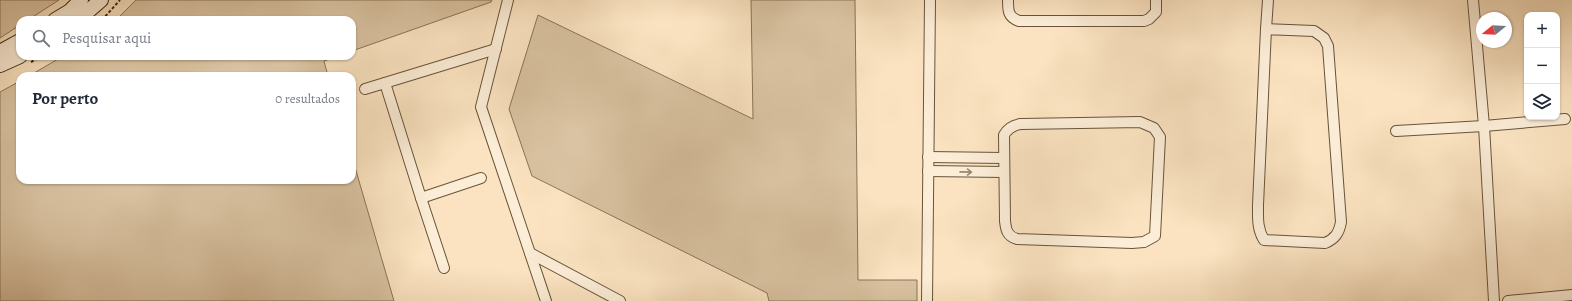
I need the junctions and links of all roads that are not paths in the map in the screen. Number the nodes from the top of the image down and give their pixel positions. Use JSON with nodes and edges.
{"nodes":[{"id":1,"x":81,"y":0,"type":"edge"},
{"id":2,"x":101,"y":0,"type":"edge"},
{"id":3,"x":508,"y":0,"type":"edge"},
{"id":4,"x":930,"y":0,"type":"edge"},
{"id":5,"x":1008,"y":0,"type":"edge"},
{"id":6,"x":1156,"y":0,"type":"edge"},
{"id":7,"x":1268,"y":0,"type":"edge"},
{"id":8,"x":1473,"y":0,"type":"edge"},
{"id":9,"x":62,"y":16,"type":"edge"},
{"id":10,"x":83,"y":16,"type":"edge"},
{"id":11,"x":1266,"y":29,"type":"junction"},
{"id":12,"x":16,"y":43,"type":"edge"},
{"id":13,"x":496,"y":50,"type":"junction"},
{"id":14,"x":0,"y":52,"type":"edge"},
{"id":15,"x":16,"y":58,"type":"edge"},
{"id":16,"x":0,"y":65,"type":"edge"},
{"id":17,"x":385,"y":83,"type":"junction"},
{"id":18,"x":365,"y":89,"type":"dead end"},
{"id":19,"x":1565,"y":119,"type":"dead end"},
{"id":20,"x":1484,"y":126,"type":"junction"},
{"id":21,"x":1396,"y":131,"type":"dead end"},
{"id":22,"x":928,"y":157,"type":"junction"},
{"id":23,"x":1004,"y":158,"type":"junction"},
{"id":24,"x":928,"y":171,"type":"junction"},
{"id":25,"x":1004,"y":172,"type":"junction"},
{"id":26,"x":481,"y":178,"type":"dead end"},
{"id":27,"x":421,"y":198,"type":"junction"},
{"id":28,"x":530,"y":252,"type":"junction"},
{"id":29,"x":444,"y":268,"type":"dead end"},
{"id":30,"x":1572,"y":295,"type":"edge"},
{"id":31,"x":546,"y":301,"type":"edge"},
{"id":32,"x":620,"y":301,"type":"edge"},
{"id":33,"x":927,"y":301,"type":"edge"},
{"id":34,"x":1494,"y":301,"type":"edge"},
{"id":35,"x":1508,"y":301,"type":"edge"}],
"edges":[{"from":1,"to":9,"type":"street"},
{"from":2,"to":10,"type":"street"},
{"from":3,"to":13,"type":"street"},
{"from":4,"to":22,"type":"street"},
{"from":5,"to":6,"type":"street"},
{"from":7,"to":11,"type":"street"},
{"from":8,"to":20,"type":"street"},
{"from":11,"to":11,"type":"street"},
{"from":12,"to":14,"type":"street"},
{"from":13,"to":17,"type":"street"},
{"from":13,"to":28,"type":"street"},
{"from":15,"to":16,"type":"street"},
{"from":17,"to":18,"type":"street"},
{"from":17,"to":27,"type":"street"},
{"from":19,"to":20,"type":"street"},
{"from":20,"to":21,"type":"street"},
{"from":20,"to":34,"type":"street"},
{"from":22,"to":23,"type":"street"},
{"from":22,"to":24,"type":"street"},
{"from":23,"to":25,"type":"street"},
{"from":23,"to":25,"type":"street"},
{"from":24,"to":25,"type":"street","one_way":true},
{"from":24,"to":33,"type":"street"},
{"from":26,"to":27,"type":"street"},
{"from":27,"to":29,"type":"street"},
{"from":28,"to":31,"type":"street"},
{"from":28,"to":32,"type":"street"},
{"from":30,"to":35,"type":"street"}]}
